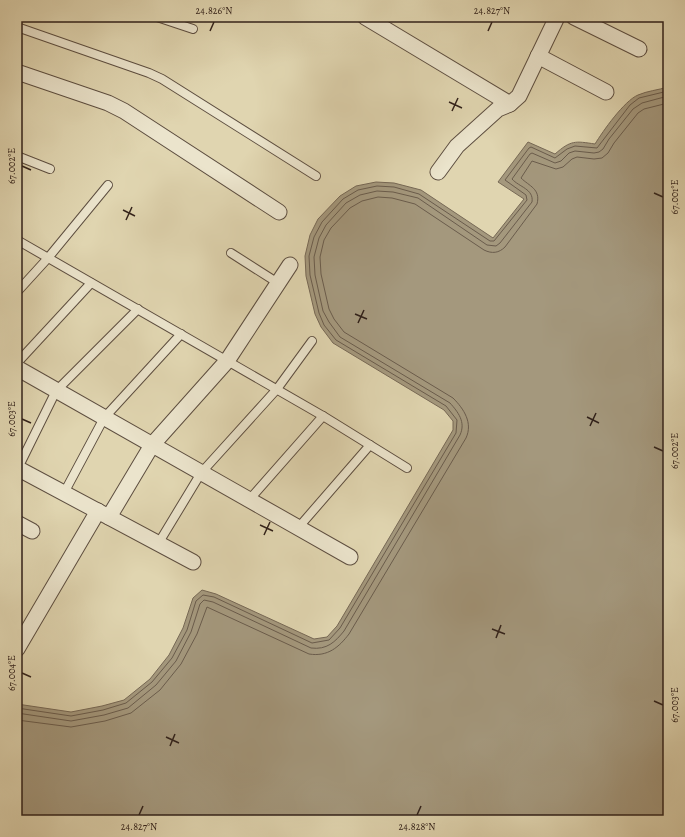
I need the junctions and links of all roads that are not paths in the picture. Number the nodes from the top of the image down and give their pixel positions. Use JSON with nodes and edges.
{"nodes":[{"id":1,"x":157,"y":17,"type":"edge"},
{"id":2,"x":365,"y":17,"type":"edge"},
{"id":3,"x":557,"y":17,"type":"edge"},
{"id":4,"x":574,"y":17,"type":"edge"},
{"id":5,"x":17,"y":27,"type":"edge"},
{"id":6,"x":193,"y":29,"type":"dead end"},
{"id":7,"x":639,"y":50,"type":"dead end"},
{"id":8,"x":538,"y":56,"type":"junction"},
{"id":9,"x":17,"y":72,"type":"edge"},
{"id":10,"x":606,"y":92,"type":"dead end"},
{"id":11,"x":510,"y":104,"type":"junction"},
{"id":12,"x":17,"y":156,"type":"edge"},
{"id":13,"x":50,"y":169,"type":"dead end"},
{"id":14,"x":438,"y":172,"type":"dead end"},
{"id":15,"x":316,"y":176,"type":"dead end"},
{"id":16,"x":108,"y":185,"type":"dead end"},
{"id":17,"x":279,"y":212,"type":"dead end"},
{"id":18,"x":17,"y":240,"type":"edge"},
{"id":19,"x":231,"y":253,"type":"dead end"},
{"id":20,"x":48,"y":258,"type":"junction"},
{"id":21,"x":290,"y":265,"type":"dead end"},
{"id":22,"x":91,"y":283,"type":"junction"},
{"id":23,"x":278,"y":283,"type":"junction"},
{"id":24,"x":17,"y":292,"type":"edge"},
{"id":25,"x":138,"y":309,"type":"junction"},
{"id":26,"x":181,"y":334,"type":"junction"},
{"id":27,"x":312,"y":341,"type":"dead end"},
{"id":28,"x":227,"y":361,"type":"junction"},
{"id":29,"x":17,"y":363,"type":"edge"},
{"id":30,"x":17,"y":368,"type":"edge"},
{"id":31,"x":277,"y":389,"type":"junction"},
{"id":32,"x":56,"y":390,"type":"junction"},
{"id":33,"x":323,"y":416,"type":"junction"},
{"id":34,"x":104,"y":418,"type":"junction"},
{"id":35,"x":152,"y":445,"type":"junction"},
{"id":36,"x":370,"y":445,"type":"junction"},
{"id":37,"x":17,"y":468,"type":"edge"},
{"id":38,"x":407,"y":468,"type":"dead end"},
{"id":39,"x":201,"y":473,"type":"junction"},
{"id":40,"x":64,"y":493,"type":"junction"},
{"id":41,"x":249,"y":500,"type":"junction"},
{"id":42,"x":104,"y":514,"type":"junction"},
{"id":43,"x":17,"y":523,"type":"edge"},
{"id":44,"x":298,"y":528,"type":"junction"},
{"id":45,"x":32,"y":531,"type":"dead end"},
{"id":46,"x":158,"y":544,"type":"junction"},
{"id":47,"x":350,"y":557,"type":"dead end"},
{"id":48,"x":193,"y":562,"type":"dead end"},
{"id":49,"x":19,"y":641,"type":"edge"}],
"edges":[{"from":1,"to":6,"type":"lane"},
{"from":2,"to":11,"type":"street"},
{"from":3,"to":8,"type":"street"},
{"from":4,"to":7,"type":"street"},
{"from":5,"to":15,"type":"lane"},
{"from":8,"to":10,"type":"street"},
{"from":8,"to":11,"type":"street"},
{"from":9,"to":17,"type":"street"},
{"from":11,"to":14,"type":"street"},
{"from":12,"to":13,"type":"lane"},
{"from":16,"to":20,"type":"lane"},
{"from":18,"to":20,"type":"lane"},
{"from":19,"to":23,"type":"lane"},
{"from":20,"to":22,"type":"lane"},
{"from":20,"to":24,"type":"lane"},
{"from":21,"to":23,"type":"street"},
{"from":22,"to":25,"type":"lane"},
{"from":22,"to":29,"type":"lane"},
{"from":23,"to":28,"type":"street"},
{"from":25,"to":26,"type":"lane"},
{"from":25,"to":32,"type":"lane"},
{"from":26,"to":28,"type":"lane"},
{"from":26,"to":34,"type":"lane"},
{"from":27,"to":31,"type":"lane"},
{"from":28,"to":31,"type":"lane"},
{"from":28,"to":35,"type":"street"},
{"from":30,"to":32,"type":"street"},
{"from":31,"to":33,"type":"lane"},
{"from":31,"to":39,"type":"lane"},
{"from":32,"to":34,"type":"street"},
{"from":32,"to":37,"type":"lane"},
{"from":33,"to":36,"type":"lane"},
{"from":33,"to":41,"type":"lane"},
{"from":34,"to":35,"type":"street"},
{"from":34,"to":40,"type":"lane"},
{"from":35,"to":39,"type":"street"},
{"from":35,"to":42,"type":"street"},
{"from":36,"to":38,"type":"lane"},
{"from":36,"to":44,"type":"lane"},
{"from":37,"to":40,"type":"street"},
{"from":39,"to":41,"type":"street"},
{"from":39,"to":46,"type":"lane"},
{"from":40,"to":42,"type":"street"},
{"from":41,"to":44,"type":"street"},
{"from":42,"to":46,"type":"street"},
{"from":42,"to":49,"type":"street"},
{"from":43,"to":45,"type":"street"},
{"from":44,"to":47,"type":"street"},
{"from":46,"to":48,"type":"street"}]}
